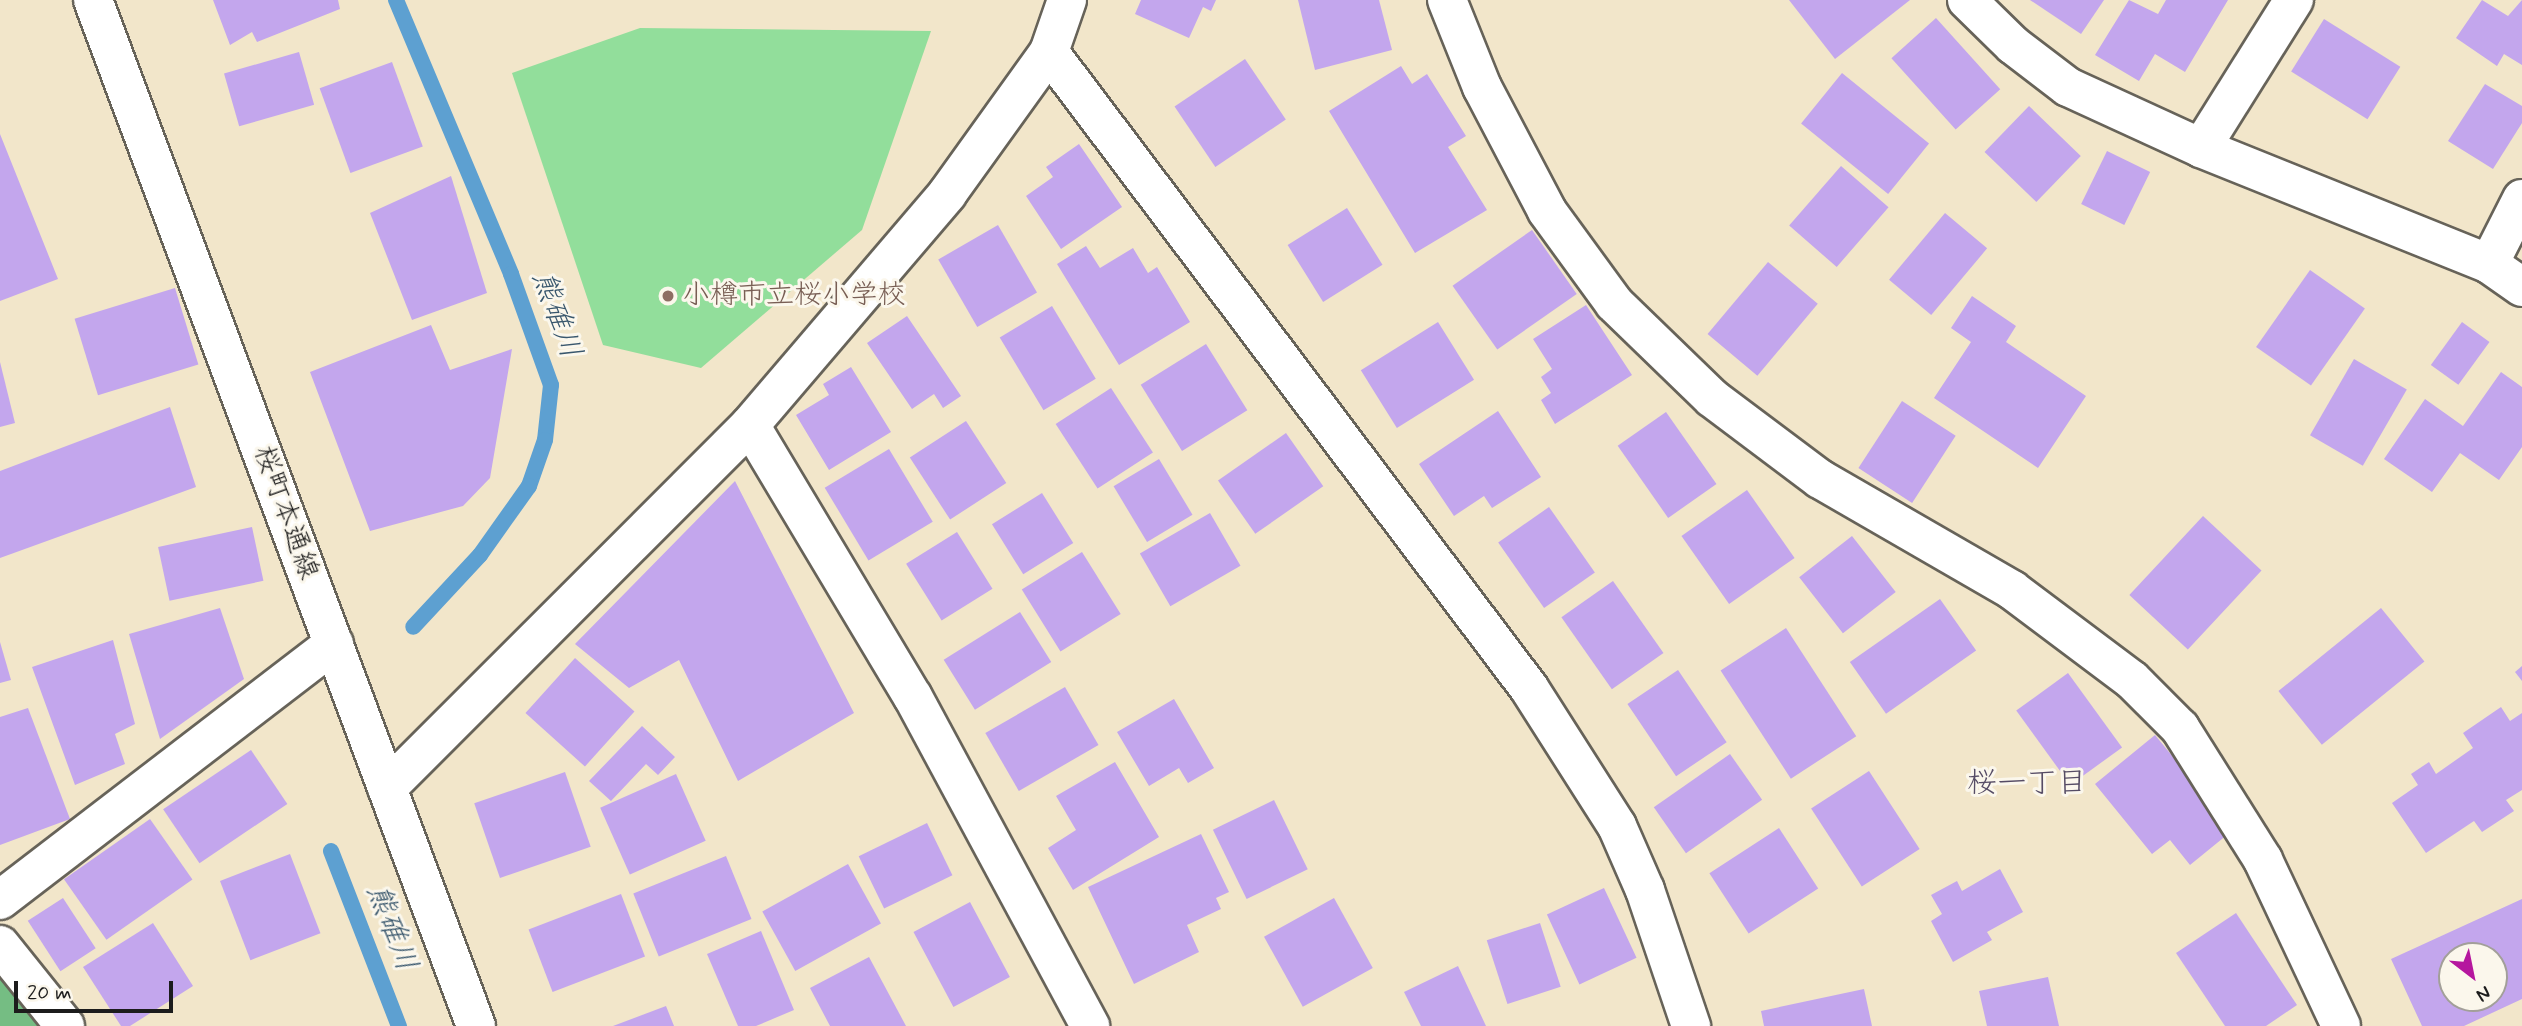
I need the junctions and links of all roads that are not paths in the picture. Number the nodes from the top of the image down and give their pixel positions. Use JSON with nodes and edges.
{"nodes":[{"id":1,"x":93,"y":0,"type":"edge"},
{"id":2,"x":1067,"y":0,"type":"edge"},
{"id":3,"x":1447,"y":0,"type":"edge"},
{"id":4,"x":1966,"y":0,"type":"edge"},
{"id":5,"x":2294,"y":0,"type":"edge"},
{"id":6,"x":1049,"y":52,"type":"junction"},
{"id":7,"x":2202,"y":148,"type":"junction"},
{"id":8,"x":2522,"y":199,"type":"edge"},
{"id":9,"x":2488,"y":264,"type":"junction"},
{"id":10,"x":2522,"y":287,"type":"edge"},
{"id":11,"x":750,"y":425,"type":"junction"},
{"id":12,"x":334,"y":644,"type":"junction"},
{"id":13,"x":387,"y":788,"type":"junction"},
{"id":14,"x":0,"y":900,"type":"edge"},
{"id":15,"x":0,"y":945,"type":"edge"},
{"id":16,"x":65,"y":1026,"type":"edge"},
{"id":17,"x":476,"y":1026,"type":"edge"},
{"id":18,"x":1090,"y":1026,"type":"edge"},
{"id":19,"x":1691,"y":1026,"type":"edge"},
{"id":20,"x":2341,"y":1026,"type":"edge"}],
"edges":[{"from":1,"to":12,"type":"street","name":"桜町本通線"},
{"from":2,"to":6,"type":"street"},
{"from":3,"to":20,"type":"street"},
{"from":4,"to":7,"type":"street"},
{"from":5,"to":7,"type":"street"},
{"from":6,"to":11,"type":"street"},
{"from":6,"to":19,"type":"street"},
{"from":7,"to":9,"type":"street"},
{"from":8,"to":9,"type":"street"},
{"from":9,"to":10,"type":"street"},
{"from":11,"to":13,"type":"street"},
{"from":11,"to":18,"type":"street"},
{"from":12,"to":13,"type":"street","name":"桜町本通線"},
{"from":12,"to":14,"type":"street"},
{"from":13,"to":17,"type":"street","name":"桜町本通線"},
{"from":15,"to":16,"type":"street"}]}
